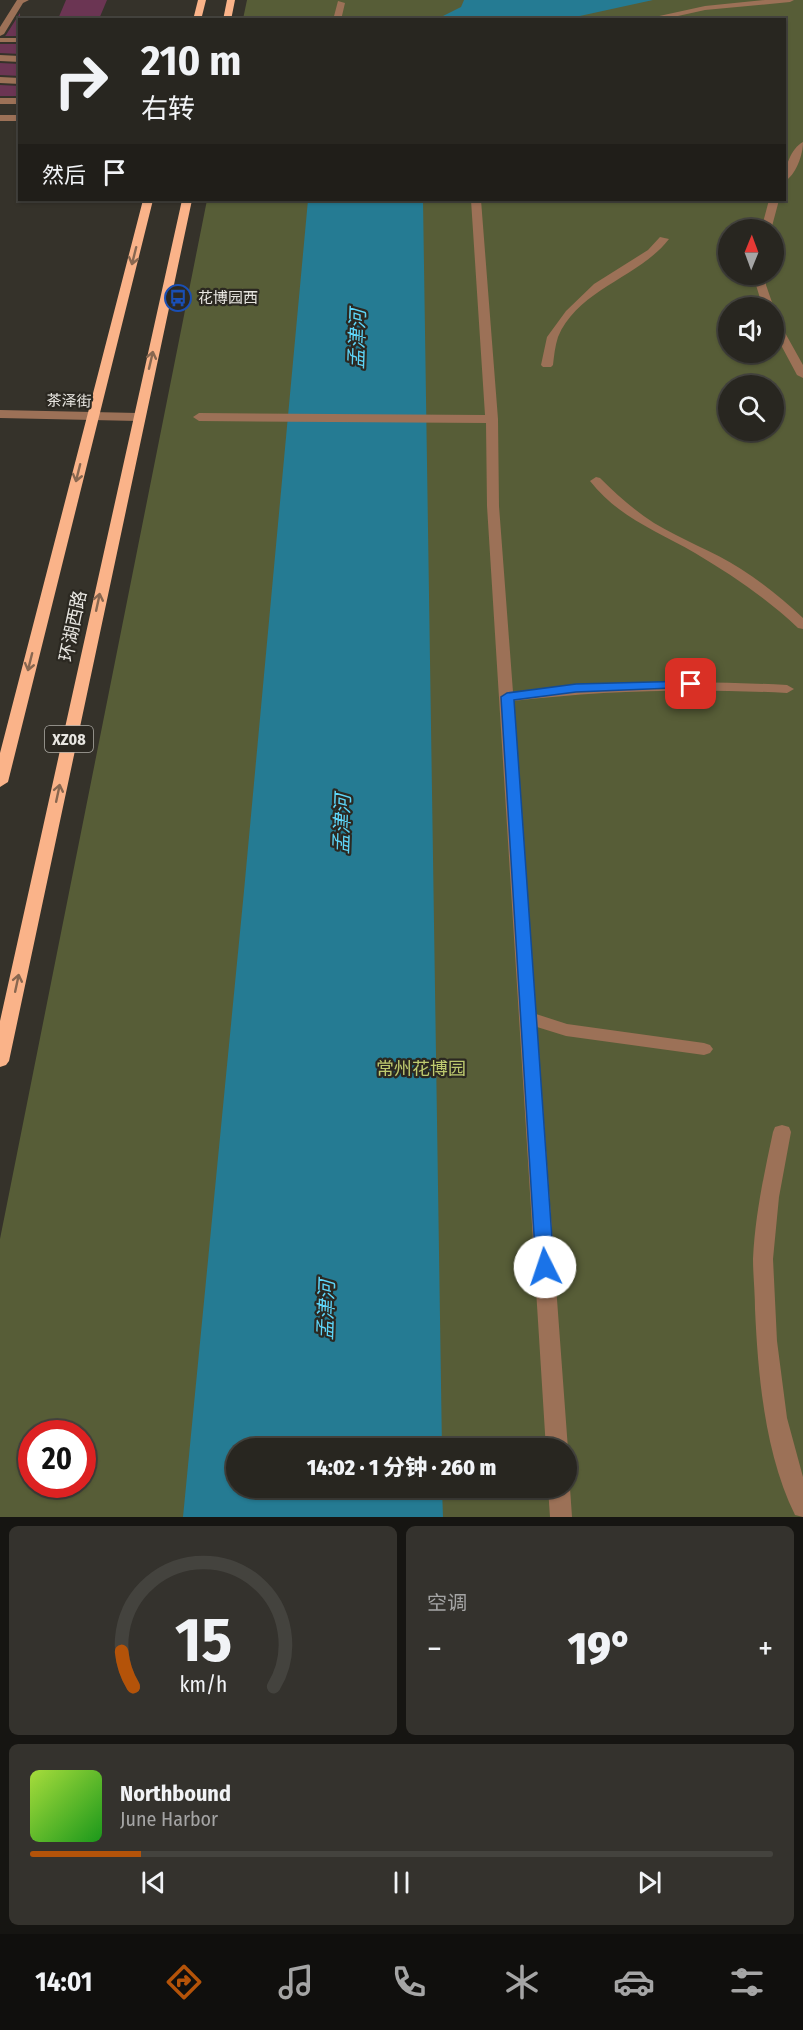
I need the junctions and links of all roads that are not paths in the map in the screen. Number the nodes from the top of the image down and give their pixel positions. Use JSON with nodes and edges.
{"nodes":[{"id":1,"x":26,"y":0,"type":"edge"},
{"id":2,"x":231,"y":0,"type":"edge"},
{"id":3,"x":790,"y":0,"type":"edge"},
{"id":4,"x":202,"y":1,"type":"edge"},
{"id":5,"x":341,"y":3,"type":"dead end"},
{"id":6,"x":197,"y":18,"type":"edge"},
{"id":7,"x":227,"y":18,"type":"edge"},
{"id":8,"x":337,"y":18,"type":"edge"},
{"id":9,"x":655,"y":18,"type":"edge"},
{"id":10,"x":0,"y":34,"type":"edge"},
{"id":11,"x":0,"y":40,"type":"edge"},
{"id":12,"x":18,"y":40,"type":"edge"},
{"id":13,"x":0,"y":58,"type":"edge"},
{"id":14,"x":18,"y":58,"type":"edge"},
{"id":15,"x":0,"y":80,"type":"edge"},
{"id":16,"x":18,"y":81,"type":"edge"},
{"id":17,"x":0,"y":101,"type":"edge"},
{"id":18,"x":18,"y":101,"type":"edge"},
{"id":19,"x":0,"y":118,"type":"edge"},
{"id":20,"x":18,"y":118,"type":"edge"},
{"id":21,"x":803,"y":145,"type":"edge"},
{"id":22,"x":786,"y":175,"type":"edge"},
{"id":23,"x":148,"y":201,"type":"edge"},
{"id":24,"x":187,"y":201,"type":"edge"},
{"id":25,"x":476,"y":201,"type":"edge"},
{"id":26,"x":774,"y":201,"type":"edge"},
{"id":27,"x":769,"y":219,"type":"edge"},
{"id":28,"x":664,"y":239,"type":"dead end"},
{"id":29,"x":784,"y":340,"type":"edge"},
{"id":30,"x":547,"y":365,"type":"dead end"},
{"id":31,"x":803,"y":375,"type":"edge"},
{"id":32,"x":0,"y":414,"type":"edge"},
{"id":33,"x":93,"y":417,"type":"junction"},
{"id":34,"x":138,"y":417,"type":"junction"},
{"id":35,"x":199,"y":417,"type":"dead end"},
{"id":36,"x":492,"y":418,"type":"junction"},
{"id":37,"x":596,"y":481,"type":"dead end"},
{"id":38,"x":803,"y":625,"type":"edge"},
{"id":39,"x":787,"y":689,"type":"dead end"},
{"id":40,"x":507,"y":697,"type":"junction"},
{"id":41,"x":0,"y":782,"type":"edge"},
{"id":42,"x":528,"y":1018,"type":"junction"},
{"id":43,"x":704,"y":1049,"type":"dead end"},
{"id":44,"x":0,"y":1061,"type":"edge"},
{"id":45,"x":782,"y":1132,"type":"dead end"},
{"id":46,"x":555,"y":1438,"type":"edge"},
{"id":47,"x":560,"y":1498,"type":"edge"},
{"id":48,"x":803,"y":1508,"type":"edge"},
{"id":49,"x":561,"y":1517,"type":"edge"}],
"edges":[{"from":1,"to":10,"type":"street"},
{"from":2,"to":7,"type":"main road"},
{"from":3,"to":9,"type":"street"},
{"from":4,"to":6,"type":"main road"},
{"from":5,"to":8,"type":"street"},
{"from":11,"to":12,"type":"street"},
{"from":13,"to":14,"type":"street"},
{"from":15,"to":16,"type":"street"},
{"from":17,"to":18,"type":"street"},
{"from":19,"to":20,"type":"street"},
{"from":21,"to":22,"type":"street"},
{"from":23,"to":33,"type":"main road","name":"环湖西路","one_way":true},
{"from":34,"to":24,"type":"main road","name":"环湖西路","number":"XZ08","one_way":true},
{"from":25,"to":36,"type":"street"},
{"from":26,"to":27,"type":"street"},
{"from":28,"to":30,"type":"street"},
{"from":29,"to":31,"type":"street"},
{"from":32,"to":33,"type":"street","name":"茶泽街"},
{"from":33,"to":34,"type":"street","name":"茶泽街"},
{"from":33,"to":41,"type":"main road","name":"环湖西路","one_way":true},
{"from":44,"to":34,"type":"main road","name":"环湖西路","number":"XZ08","one_way":true},
{"from":35,"to":36,"type":"street"},
{"from":36,"to":40,"type":"street"},
{"from":37,"to":38,"type":"street"},
{"from":39,"to":40,"type":"street"},
{"from":40,"to":42,"type":"street"},
{"from":42,"to":43,"type":"street"},
{"from":42,"to":46,"type":"street"},
{"from":45,"to":48,"type":"street"},
{"from":47,"to":49,"type":"street"}]}
